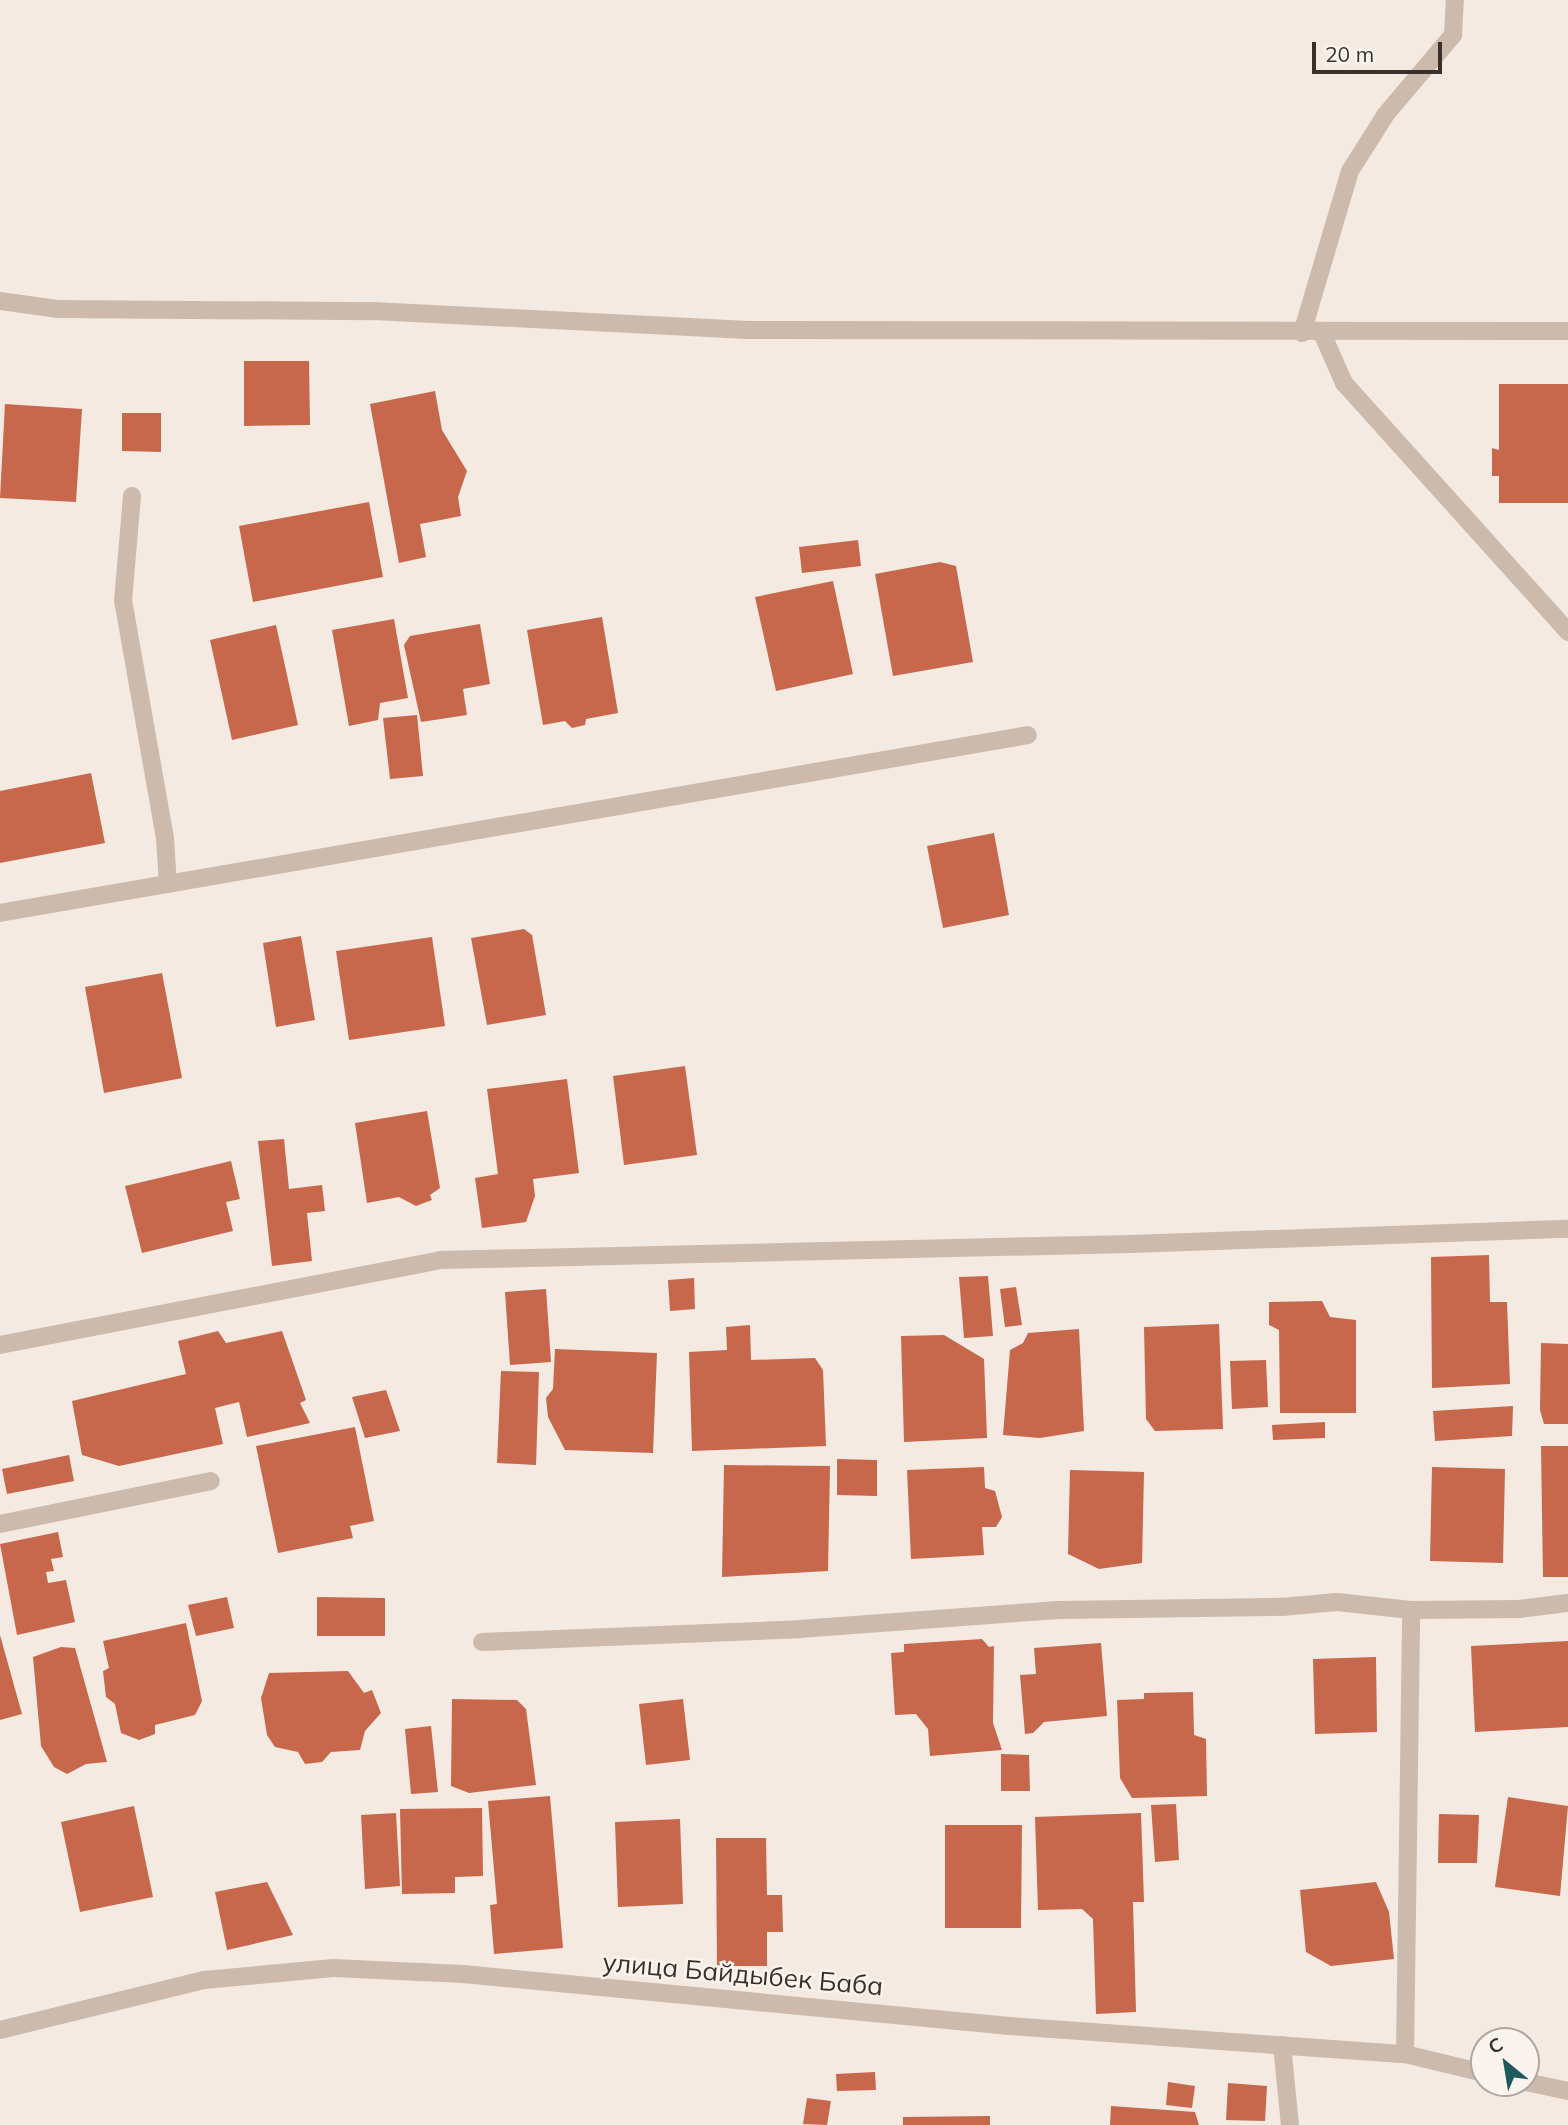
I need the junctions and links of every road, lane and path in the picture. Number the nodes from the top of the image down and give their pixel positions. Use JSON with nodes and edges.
{"nodes":[{"id":1,"x":1455,"y":0,"type":"edge"},
{"id":2,"x":0,"y":301,"type":"edge"},
{"id":3,"x":1568,"y":331,"type":"edge"},
{"id":4,"x":1302,"y":332,"type":"junction"},
{"id":5,"x":1322,"y":333,"type":"junction"},
{"id":6,"x":132,"y":496,"type":"dead end"},
{"id":7,"x":1568,"y":632,"type":"edge"},
{"id":8,"x":1028,"y":735,"type":"dead end"},
{"id":9,"x":168,"y":884,"type":"junction"},
{"id":10,"x":0,"y":913,"type":"edge"},
{"id":11,"x":1568,"y":1229,"type":"edge"},
{"id":12,"x":0,"y":1345,"type":"edge"},
{"id":13,"x":211,"y":1481,"type":"dead end"},
{"id":14,"x":0,"y":1524,"type":"edge"},
{"id":15,"x":1568,"y":1603,"type":"edge"},
{"id":16,"x":1410,"y":1610,"type":"junction"},
{"id":17,"x":482,"y":1642,"type":"dead end"},
{"id":18,"x":0,"y":2030,"type":"edge"},
{"id":19,"x":1282,"y":2045,"type":"junction"},
{"id":20,"x":1405,"y":2054,"type":"junction"},
{"id":21,"x":1470,"y":2070,"type":"edge"},
{"id":22,"x":1540,"y":2085,"type":"edge"},
{"id":23,"x":1568,"y":2091,"type":"edge"},
{"id":24,"x":1290,"y":2125,"type":"edge"}],
"edges":[{"from":1,"to":4,"type":"street"},
{"from":2,"to":4,"type":"street"},
{"from":3,"to":5,"type":"street"},
{"from":4,"to":5,"type":"street"},
{"from":5,"to":7,"type":"street"},
{"from":6,"to":9,"type":"street"},
{"from":8,"to":9,"type":"street"},
{"from":9,"to":10,"type":"street"},
{"from":11,"to":12,"type":"street"},
{"from":13,"to":14,"type":"street"},
{"from":15,"to":16,"type":"street"},
{"from":16,"to":17,"type":"street"},
{"from":16,"to":20,"type":"street"},
{"from":18,"to":19,"type":"street","name":"улица Байдыбек Баба"},
{"from":19,"to":20,"type":"street","name":"улица Байдыбек Баба"},
{"from":19,"to":24,"type":"street"},
{"from":20,"to":21,"type":"street","name":"улица Байдыбек Баба"},
{"from":22,"to":23,"type":"street"}]}
